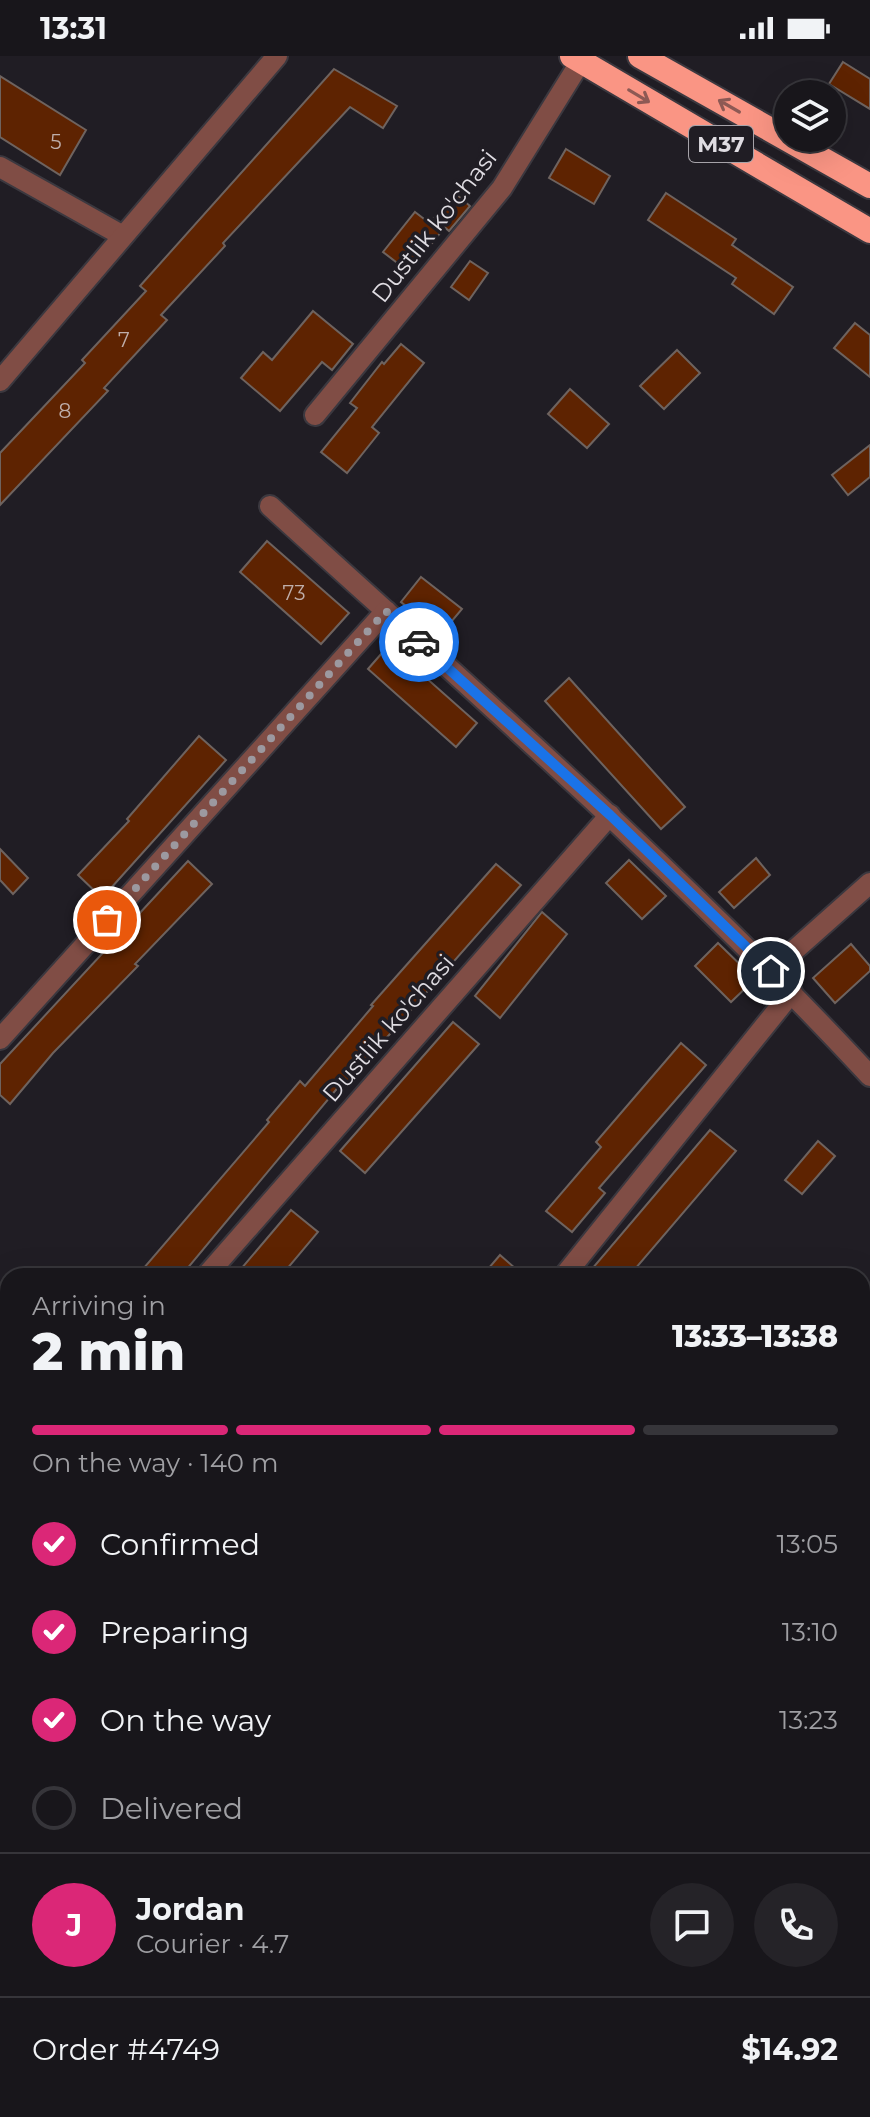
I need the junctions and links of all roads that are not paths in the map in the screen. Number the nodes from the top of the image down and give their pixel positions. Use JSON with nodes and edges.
{"nodes":[{"id":1,"x":277,"y":56,"type":"edge"},
{"id":2,"x":640,"y":56,"type":"edge"},
{"id":3,"x":576,"y":59,"type":"edge"},
{"id":4,"x":0,"y":167,"type":"edge"},
{"id":5,"x":870,"y":186,"type":"edge"},
{"id":6,"x":870,"y":231,"type":"edge"},
{"id":7,"x":123,"y":236,"type":"junction"},
{"id":8,"x":0,"y":381,"type":"edge"},
{"id":9,"x":315,"y":415,"type":"dead end"},
{"id":10,"x":270,"y":506,"type":"dead end"},
{"id":11,"x":386,"y":611,"type":"junction"},
{"id":12,"x":610,"y":815,"type":"junction"},
{"id":13,"x":870,"y":883,"type":"edge"},
{"id":14,"x":771,"y":971,"type":"junction"},
{"id":15,"x":792,"y":992,"type":"junction"},
{"id":16,"x":0,"y":1039,"type":"edge"},
{"id":17,"x":870,"y":1076,"type":"edge"},
{"id":18,"x":213,"y":1268,"type":"edge"},
{"id":19,"x":570,"y":1268,"type":"edge"}],
"edges":[{"from":1,"to":7,"type":"street"},
{"from":5,"to":2,"type":"highway","number":"M37","one_way":true},
{"from":3,"to":6,"type":"highway","number":"M37","one_way":true},
{"from":3,"to":9,"type":"street","name":"Dustlik ko'chasi"},
{"from":4,"to":7,"type":"street"},
{"from":7,"to":8,"type":"street"},
{"from":10,"to":11,"type":"street"},
{"from":11,"to":12,"type":"street"},
{"from":11,"to":16,"type":"street"},
{"from":12,"to":14,"type":"street"},
{"from":12,"to":18,"type":"street","name":"Dustlik ko'chasi"},
{"from":13,"to":14,"type":"street"},
{"from":14,"to":15,"type":"street"},
{"from":15,"to":17,"type":"street"},
{"from":15,"to":19,"type":"street"}]}
